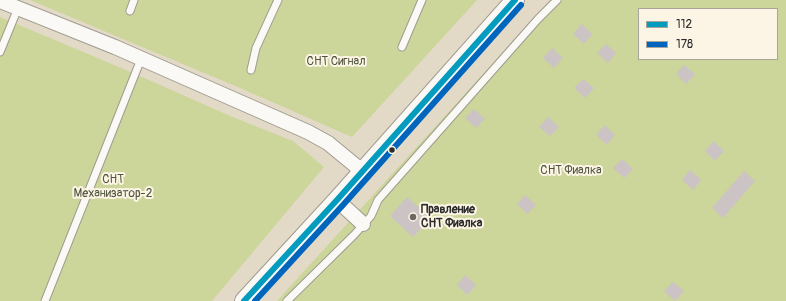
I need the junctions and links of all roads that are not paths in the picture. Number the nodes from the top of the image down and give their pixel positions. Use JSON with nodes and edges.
{"nodes":[{"id":1,"x":134,"y":0,"type":"edge"},
{"id":2,"x":278,"y":0,"type":"edge"},
{"id":3,"x":422,"y":0,"type":"edge"},
{"id":4,"x":515,"y":0,"type":"edge"},
{"id":5,"x":556,"y":0,"type":"edge"},
{"id":6,"x":0,"y":1,"type":"edge"},
{"id":7,"x":18,"y":8,"type":"junction"},
{"id":8,"x":130,"y":11,"type":"dead end"},
{"id":9,"x":402,"y":47,"type":"dead end"},
{"id":10,"x":0,"y":52,"type":"edge"},
{"id":11,"x":141,"y":59,"type":"junction"},
{"id":12,"x":251,"y":70,"type":"dead end"},
{"id":13,"x":362,"y":171,"type":"junction"},
{"id":14,"x":337,"y":200,"type":"junction"},
{"id":15,"x":363,"y":224,"type":"junction"},
{"id":16,"x":45,"y":301,"type":"edge"},
{"id":17,"x":244,"y":301,"type":"edge"},
{"id":18,"x":287,"y":301,"type":"edge"}],
"edges":[{"from":1,"to":8,"type":"lane"},
{"from":2,"to":12,"type":"lane"},
{"from":3,"to":9,"type":"lane"},
{"from":4,"to":13,"type":"street"},
{"from":5,"to":15,"type":"lane"},
{"from":6,"to":7,"type":"street"},
{"from":7,"to":10,"type":"lane"},
{"from":7,"to":11,"type":"street"},
{"from":11,"to":13,"type":"street"},
{"from":11,"to":16,"type":"lane"},
{"from":13,"to":14,"type":"street"},
{"from":14,"to":15,"type":"street"},
{"from":14,"to":17,"type":"street"},
{"from":15,"to":18,"type":"lane"}]}
